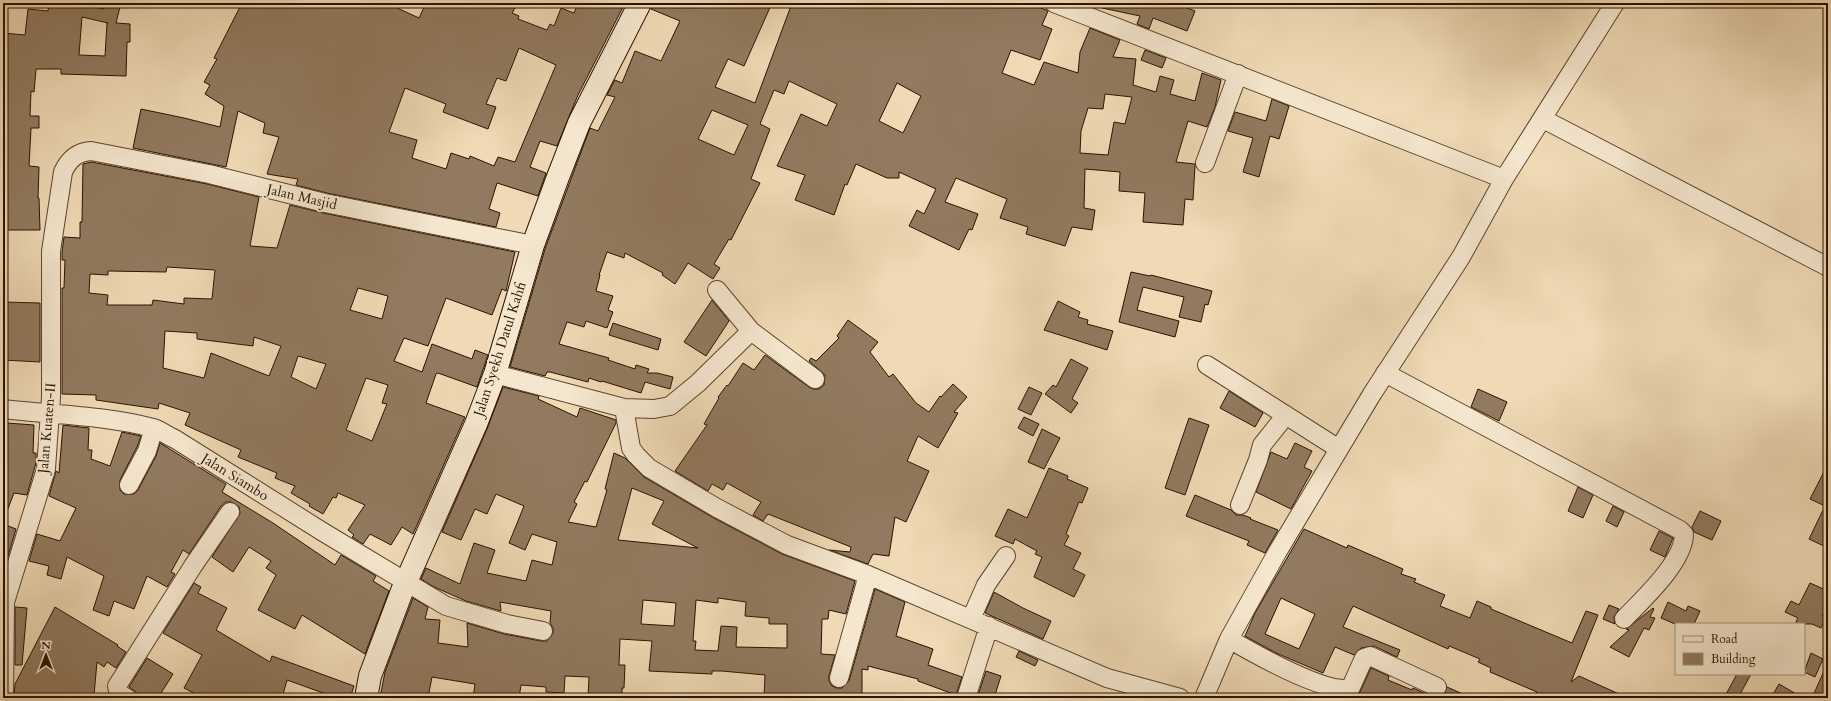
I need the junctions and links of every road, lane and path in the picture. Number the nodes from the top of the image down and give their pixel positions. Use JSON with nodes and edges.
{"nodes":[{"id":1,"x":640,"y":3,"type":"edge"},
{"id":2,"x":1054,"y":3,"type":"edge"},
{"id":3,"x":1615,"y":3,"type":"edge"},
{"id":4,"x":1238,"y":74,"type":"junction"},
{"id":5,"x":1542,"y":119,"type":"junction"},
{"id":6,"x":74,"y":156,"type":"joint"},
{"id":7,"x":1205,"y":163,"type":"dead end"},
{"id":8,"x":1504,"y":179,"type":"junction"},
{"id":9,"x":533,"y":244,"type":"junction"},
{"id":10,"x":1828,"y":267,"type":"edge"},
{"id":11,"x":717,"y":290,"type":"dead end"},
{"id":12,"x":751,"y":331,"type":"junction"},
{"id":13,"x":1207,"y":365,"type":"dead end"},
{"id":14,"x":1385,"y":373,"type":"junction"},
{"id":15,"x":495,"y":374,"type":"junction"},
{"id":16,"x":815,"y":379,"type":"dead end"},
{"id":17,"x":624,"y":408,"type":"junction"},
{"id":18,"x":3,"y":409,"type":"edge"},
{"id":19,"x":50,"y":415,"type":"junction"},
{"id":20,"x":1286,"y":415,"type":"junction"},
{"id":21,"x":154,"y":428,"type":"junction"},
{"id":22,"x":1339,"y":449,"type":"junction"},
{"id":23,"x":129,"y":485,"type":"dead end"},
{"id":24,"x":1240,"y":505,"type":"dead end"},
{"id":25,"x":230,"y":512,"type":"dead end"},
{"id":26,"x":1006,"y":556,"type":"dead end"},
{"id":27,"x":868,"y":575,"type":"junction"},
{"id":28,"x":407,"y":581,"type":"junction"},
{"id":29,"x":971,"y":618,"type":"junction"},
{"id":30,"x":1624,"y":618,"type":"dead end"},
{"id":31,"x":989,"y":626,"type":"junction"},
{"id":32,"x":543,"y":631,"type":"dead end"},
{"id":33,"x":1229,"y":640,"type":"junction"},
{"id":34,"x":839,"y":678,"type":"dead end"},
{"id":35,"x":1437,"y":687,"type":"dead end"},
{"id":36,"x":4,"y":698,"type":"edge"},
{"id":37,"x":127,"y":698,"type":"edge"},
{"id":38,"x":366,"y":698,"type":"edge"},
{"id":39,"x":966,"y":698,"type":"edge"},
{"id":40,"x":1180,"y":698,"type":"edge"},
{"id":41,"x":1204,"y":698,"type":"edge"}],
"edges":[{"from":1,"to":9,"type":"street","name":"Jalan Syekh Datul Kahfi"},
{"from":2,"to":4,"type":"street"},
{"from":3,"to":5,"type":"street"},
{"from":4,"to":7,"type":"street"},
{"from":4,"to":8,"type":"street"},
{"from":5,"to":8,"type":"street"},
{"from":5,"to":10,"type":"street"},
{"from":6,"to":9,"type":"street","name":"Jalan Masjid"},
{"from":6,"to":19,"type":"street","name":"Jalan Kuaten-II"},
{"from":8,"to":14,"type":"street"},
{"from":9,"to":15,"type":"street","name":"Jalan Syekh Datul Kahfi"},
{"from":11,"to":12,"type":"street"},
{"from":12,"to":16,"type":"street"},
{"from":12,"to":17,"type":"street"},
{"from":13,"to":20,"type":"street"},
{"from":14,"to":22,"type":"street"},
{"from":14,"to":30,"type":"street"},
{"from":15,"to":17,"type":"street"},
{"from":15,"to":28,"type":"street","name":"Jalan Syekh Datul Kahfi"},
{"from":17,"to":27,"type":"street"},
{"from":18,"to":19,"type":"street","name":"Jalan Siambo"},
{"from":19,"to":21,"type":"street","name":"Jalan Siambo"},
{"from":19,"to":36,"type":"street","name":"Jalan Kuaten-II"},
{"from":20,"to":22,"type":"street"},
{"from":20,"to":24,"type":"street"},
{"from":21,"to":23,"type":"street"},
{"from":21,"to":28,"type":"street","name":"Jalan Siambo"},
{"from":22,"to":33,"type":"street"},
{"from":25,"to":37,"type":"street"},
{"from":26,"to":29,"type":"street"},
{"from":27,"to":29,"type":"street"},
{"from":27,"to":34,"type":"street"},
{"from":28,"to":32,"type":"street","name":"Jalan Siambo"},
{"from":28,"to":38,"type":"street","name":"Jalan Syekh Datul Kahfi"},
{"from":29,"to":31,"type":"street"},
{"from":31,"to":39,"type":"street"},
{"from":31,"to":40,"type":"street"},
{"from":33,"to":35,"type":"street"},
{"from":33,"to":41,"type":"street"}]}
